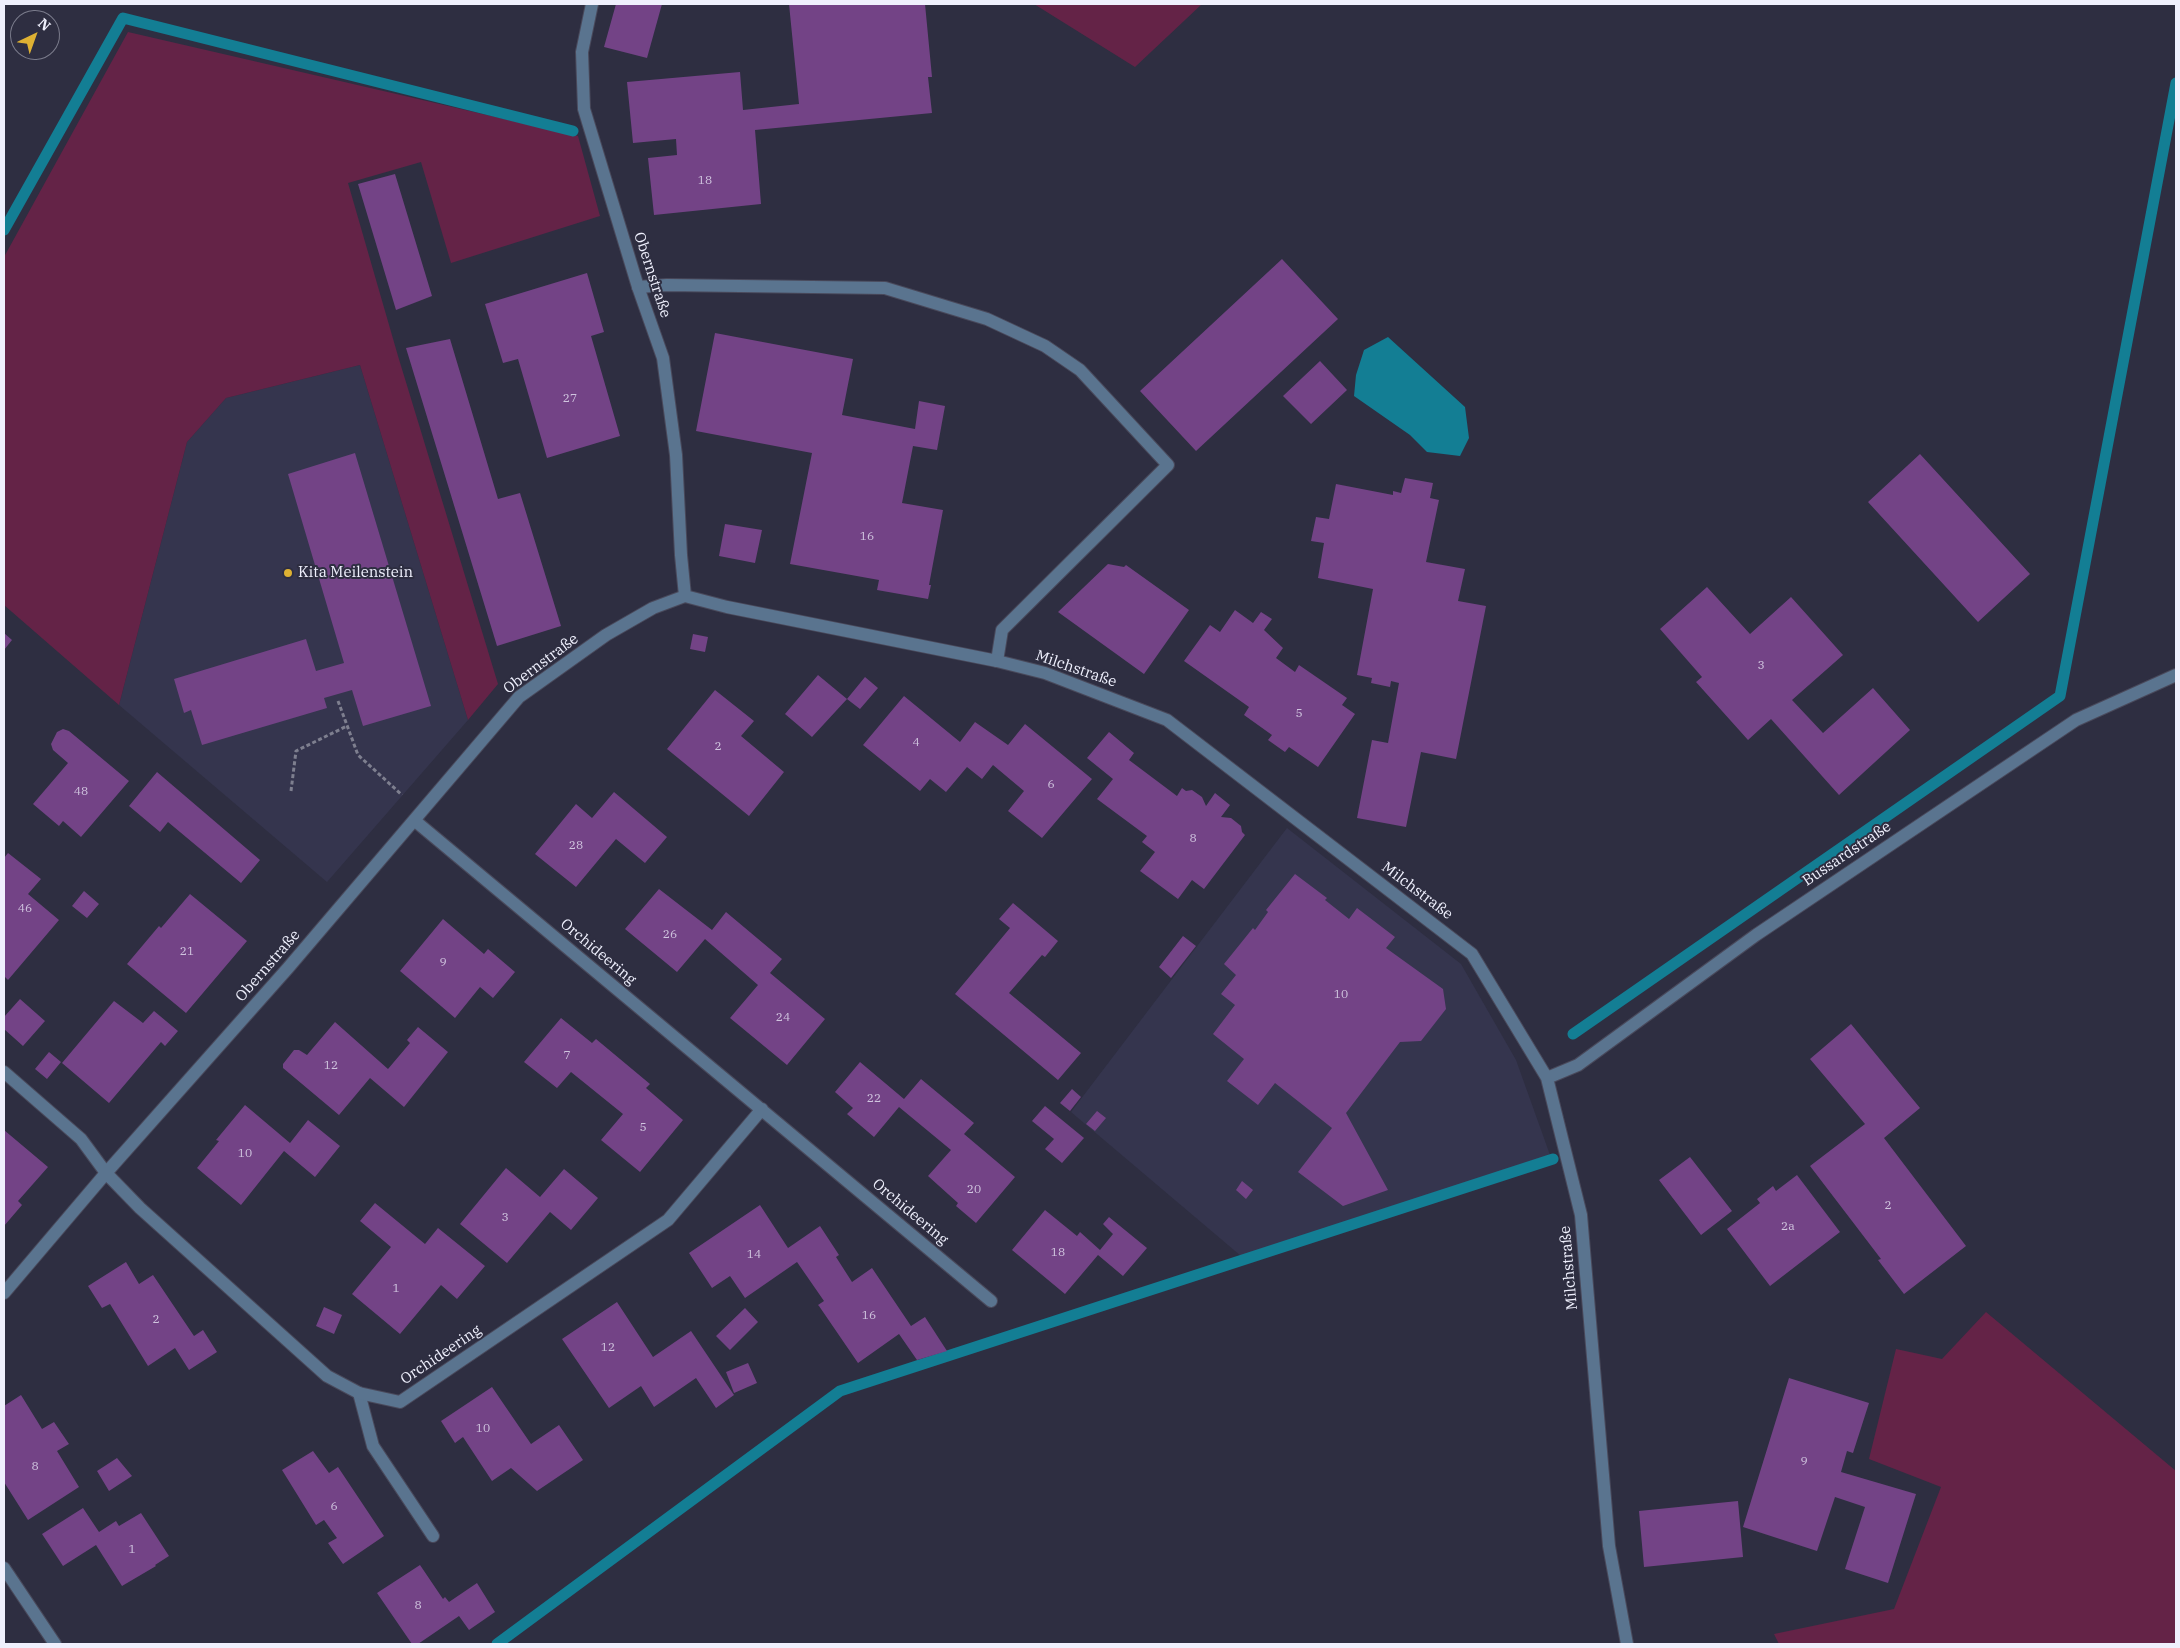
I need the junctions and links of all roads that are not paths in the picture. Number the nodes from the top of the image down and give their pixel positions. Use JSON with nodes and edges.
{"nodes":[{"id":1,"x":592,"y":4,"type":"edge"},
{"id":2,"x":638,"y":287,"type":"junction"},
{"id":3,"x":686,"y":596,"type":"junction"},
{"id":4,"x":997,"y":661,"type":"junction"},
{"id":5,"x":2176,"y":675,"type":"edge"},
{"id":6,"x":414,"y":820,"type":"junction"},
{"id":7,"x":4,"y":1072,"type":"edge"},
{"id":8,"x":1547,"y":1078,"type":"junction"},
{"id":9,"x":762,"y":1109,"type":"junction"},
{"id":10,"x":106,"y":1173,"type":"junction"},
{"id":11,"x":4,"y":1293,"type":"edge"},
{"id":12,"x":991,"y":1301,"type":"dead end"},
{"id":13,"x":359,"y":1393,"type":"junction"},
{"id":14,"x":433,"y":1536,"type":"dead end"},
{"id":15,"x":4,"y":1568,"type":"edge"},
{"id":16,"x":55,"y":1644,"type":"edge"},
{"id":17,"x":1627,"y":1644,"type":"edge"}],
"edges":[{"from":1,"to":2,"type":"street","name":"Obernstraße"},
{"from":2,"to":3,"type":"street","name":"Obernstraße"},
{"from":2,"to":4,"type":"street"},
{"from":3,"to":4,"type":"street","name":"Milchstraße"},
{"from":3,"to":6,"type":"street","name":"Obernstraße"},
{"from":4,"to":8,"type":"street","name":"Milchstraße"},
{"from":5,"to":8,"type":"street","name":"Bussardstraße"},
{"from":6,"to":9,"type":"street","name":"Orchideering"},
{"from":6,"to":10,"type":"street","name":"Obernstraße"},
{"from":7,"to":10,"type":"street","name":"Orchideering"},
{"from":8,"to":17,"type":"street","name":"Milchstraße"},
{"from":9,"to":12,"type":"street","name":"Orchideering"},
{"from":9,"to":13,"type":"street","name":"Orchideering"},
{"from":10,"to":11,"type":"street","name":"Obernstraße"},
{"from":10,"to":13,"type":"street","name":"Orchideering"},
{"from":13,"to":14,"type":"street"},
{"from":15,"to":16,"type":"street"}]}
